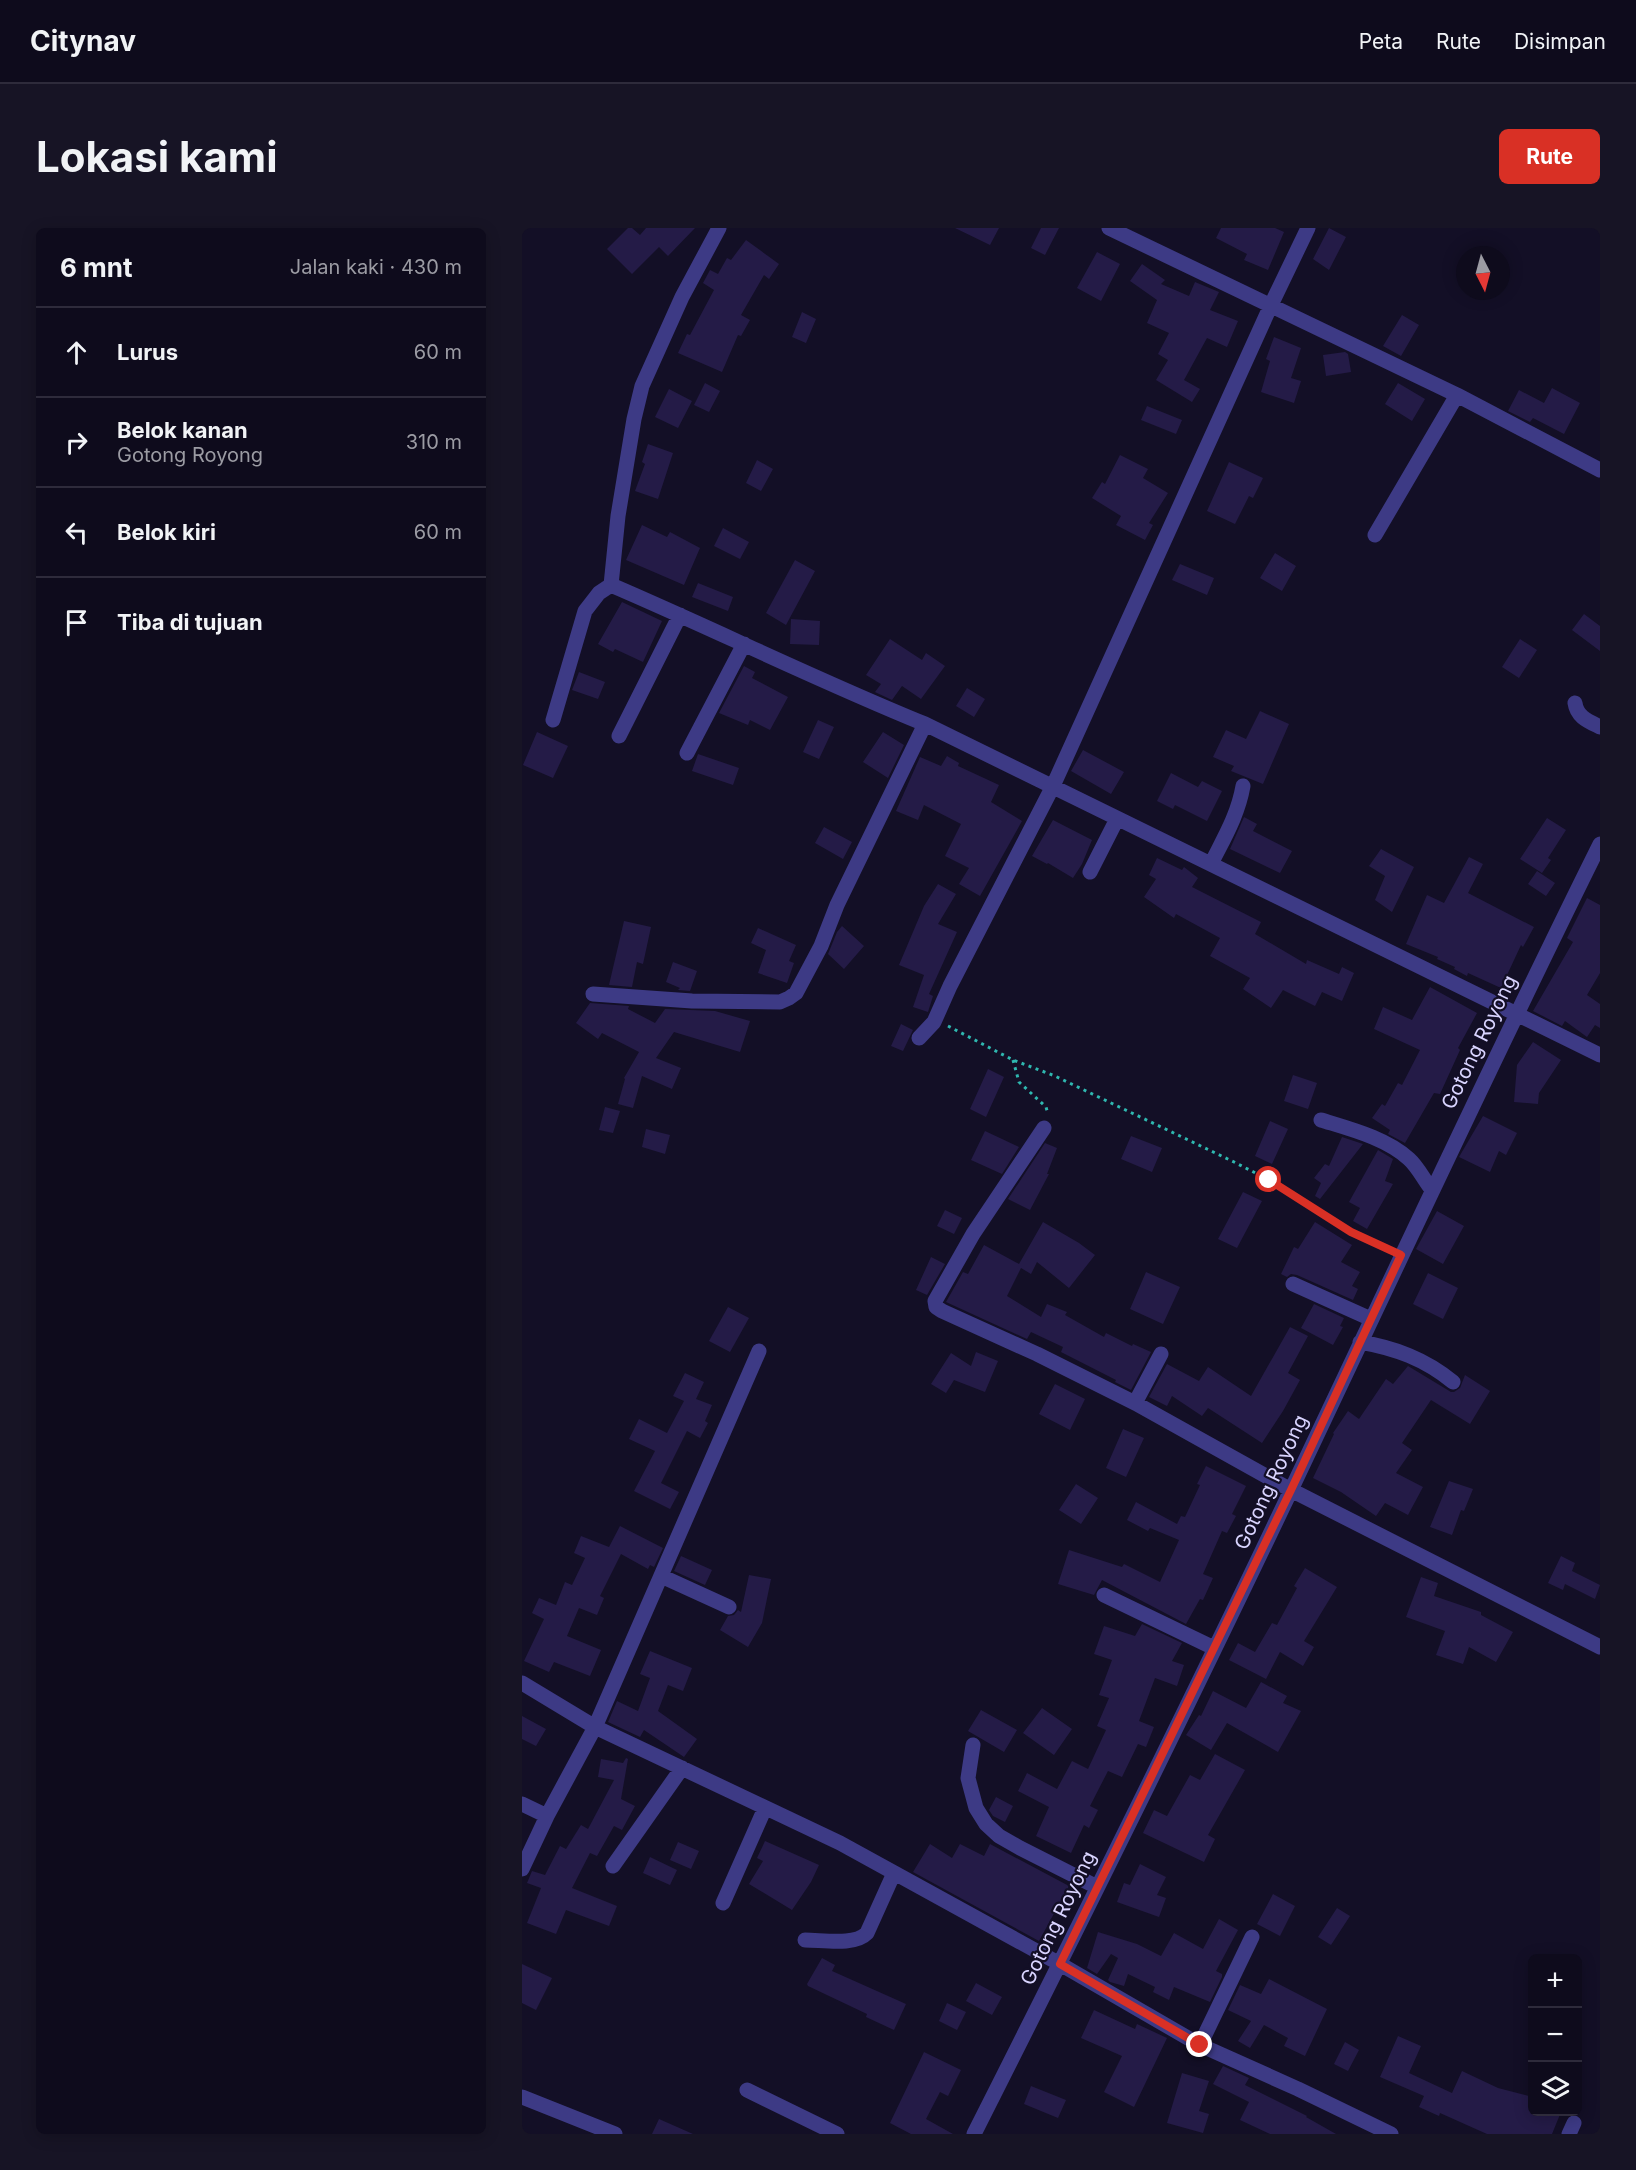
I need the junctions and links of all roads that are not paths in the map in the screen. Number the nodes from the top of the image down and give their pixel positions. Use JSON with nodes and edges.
{"nodes":[{"id":1,"x":719,"y":228,"type":"edge"},
{"id":2,"x":1109,"y":228,"type":"edge"},
{"id":3,"x":1308,"y":228,"type":"edge"},
{"id":4,"x":1271,"y":305,"type":"junction"},
{"id":5,"x":1457,"y":395,"type":"junction"},
{"id":6,"x":1600,"y":470,"type":"edge"},
{"id":7,"x":1375,"y":535,"type":"dead end"},
{"id":8,"x":611,"y":585,"type":"junction"},
{"id":9,"x":680,"y":615,"type":"junction"},
{"id":10,"x":744,"y":644,"type":"junction"},
{"id":11,"x":1575,"y":703,"type":"dead end"},
{"id":12,"x":553,"y":720,"type":"dead end"},
{"id":13,"x":925,"y":724,"type":"junction"},
{"id":14,"x":1600,"y":727,"type":"edge"},
{"id":15,"x":619,"y":736,"type":"dead end"},
{"id":16,"x":687,"y":753,"type":"dead end"},
{"id":17,"x":1053,"y":786,"type":"junction"},
{"id":18,"x":1243,"y":786,"type":"dead end"},
{"id":19,"x":1116,"y":819,"type":"junction"},
{"id":20,"x":1600,"y":844,"type":"edge"},
{"id":21,"x":1211,"y":864,"type":"junction"},
{"id":22,"x":1090,"y":872,"type":"dead end"},
{"id":23,"x":593,"y":994,"type":"dead end"},
{"id":24,"x":1516,"y":1014,"type":"junction"},
{"id":25,"x":919,"y":1038,"type":"dead end"},
{"id":26,"x":1600,"y":1055,"type":"edge"},
{"id":27,"x":1321,"y":1120,"type":"dead end"},
{"id":28,"x":1044,"y":1128,"type":"road end"},
{"id":29,"x":1432,"y":1190,"type":"junction"},
{"id":30,"x":1293,"y":1284,"type":"dead end"},
{"id":31,"x":1371,"y":1319,"type":"junction"},
{"id":32,"x":1360,"y":1342,"type":"junction"},
{"id":33,"x":759,"y":1351,"type":"dead end"},
{"id":34,"x":1161,"y":1354,"type":"dead end"},
{"id":35,"x":1454,"y":1382,"type":"dead end"},
{"id":36,"x":1135,"y":1403,"type":"junction"},
{"id":37,"x":1291,"y":1490,"type":"junction"},
{"id":38,"x":661,"y":1576,"type":"junction"},
{"id":39,"x":1104,"y":1595,"type":"dead end"},
{"id":40,"x":729,"y":1607,"type":"dead end"},
{"id":41,"x":1600,"y":1647,"type":"edge"},
{"id":42,"x":1214,"y":1648,"type":"junction"},
{"id":43,"x":522,"y":1683,"type":"edge"},
{"id":44,"x":595,"y":1727,"type":"junction"},
{"id":45,"x":973,"y":1745,"type":"dead end"},
{"id":46,"x":682,"y":1768,"type":"junction"},
{"id":47,"x":522,"y":1804,"type":"edge"},
{"id":48,"x":765,"y":1808,"type":"junction"},
{"id":49,"x":548,"y":1816,"type":"junction"},
{"id":50,"x":613,"y":1866,"type":"dead end"},
{"id":51,"x":522,"y":1869,"type":"edge"},
{"id":52,"x":894,"y":1873,"type":"junction"},
{"id":53,"x":1097,"y":1887,"type":"junction"},
{"id":54,"x":723,"y":1903,"type":"dead end"},
{"id":55,"x":1252,"y":1937,"type":"dead end"},
{"id":56,"x":805,"y":1940,"type":"dead end"},
{"id":57,"x":1060,"y":1964,"type":"junction"},
{"id":58,"x":1200,"y":2045,"type":"junction"},
{"id":59,"x":747,"y":2090,"type":"dead end"},
{"id":60,"x":522,"y":2097,"type":"edge"},
{"id":61,"x":615,"y":2134,"type":"edge"},
{"id":62,"x":837,"y":2134,"type":"edge"},
{"id":63,"x":974,"y":2134,"type":"edge"},
{"id":64,"x":1391,"y":2134,"type":"edge"}],
"edges":[{"from":1,"to":8,"type":"street"},
{"from":2,"to":4,"type":"street"},
{"from":3,"to":4,"type":"street"},
{"from":4,"to":5,"type":"street"},
{"from":4,"to":17,"type":"street"},
{"from":5,"to":6,"type":"street"},
{"from":5,"to":7,"type":"street"},
{"from":8,"to":9,"type":"street"},
{"from":8,"to":12,"type":"street"},
{"from":9,"to":10,"type":"street"},
{"from":9,"to":15,"type":"street"},
{"from":10,"to":13,"type":"street"},
{"from":10,"to":16,"type":"street"},
{"from":11,"to":14,"type":"street"},
{"from":13,"to":17,"type":"street"},
{"from":13,"to":23,"type":"street"},
{"from":17,"to":19,"type":"street"},
{"from":17,"to":25,"type":"street"},
{"from":18,"to":21,"type":"street"},
{"from":19,"to":21,"type":"street"},
{"from":19,"to":22,"type":"street"},
{"from":20,"to":24,"type":"street","name":"Gotong Royong"},
{"from":21,"to":24,"type":"street"},
{"from":24,"to":26,"type":"street"},
{"from":24,"to":29,"type":"street","name":"Gotong Royong"},
{"from":27,"to":29,"type":"street"},
{"from":28,"to":36,"type":"street"},
{"from":29,"to":31,"type":"street","name":"Gotong Royong"},
{"from":30,"to":31,"type":"street"},
{"from":31,"to":32,"type":"street","name":"Gotong Royong"},
{"from":32,"to":35,"type":"street"},
{"from":32,"to":37,"type":"street","name":"Gotong Royong"},
{"from":33,"to":38,"type":"street"},
{"from":34,"to":36,"type":"street"},
{"from":36,"to":37,"type":"street"},
{"from":37,"to":41,"type":"street"},
{"from":37,"to":42,"type":"street","name":"Gotong Royong"},
{"from":38,"to":40,"type":"street"},
{"from":38,"to":44,"type":"street"},
{"from":39,"to":42,"type":"street"},
{"from":42,"to":53,"type":"street","name":"Gotong Royong"},
{"from":43,"to":44,"type":"street"},
{"from":44,"to":46,"type":"street"},
{"from":44,"to":49,"type":"street"},
{"from":45,"to":53,"type":"street"},
{"from":46,"to":48,"type":"street"},
{"from":46,"to":50,"type":"street"},
{"from":47,"to":49,"type":"street"},
{"from":48,"to":52,"type":"street"},
{"from":48,"to":54,"type":"street"},
{"from":49,"to":51,"type":"street"},
{"from":52,"to":56,"type":"street"},
{"from":52,"to":57,"type":"street"},
{"from":53,"to":57,"type":"street","name":"Gotong Royong"},
{"from":55,"to":58,"type":"street"},
{"from":57,"to":58,"type":"street"},
{"from":57,"to":63,"type":"street","name":"Gotong Royong"},
{"from":58,"to":64,"type":"street"},
{"from":59,"to":62,"type":"street"},
{"from":60,"to":61,"type":"street"}]}
